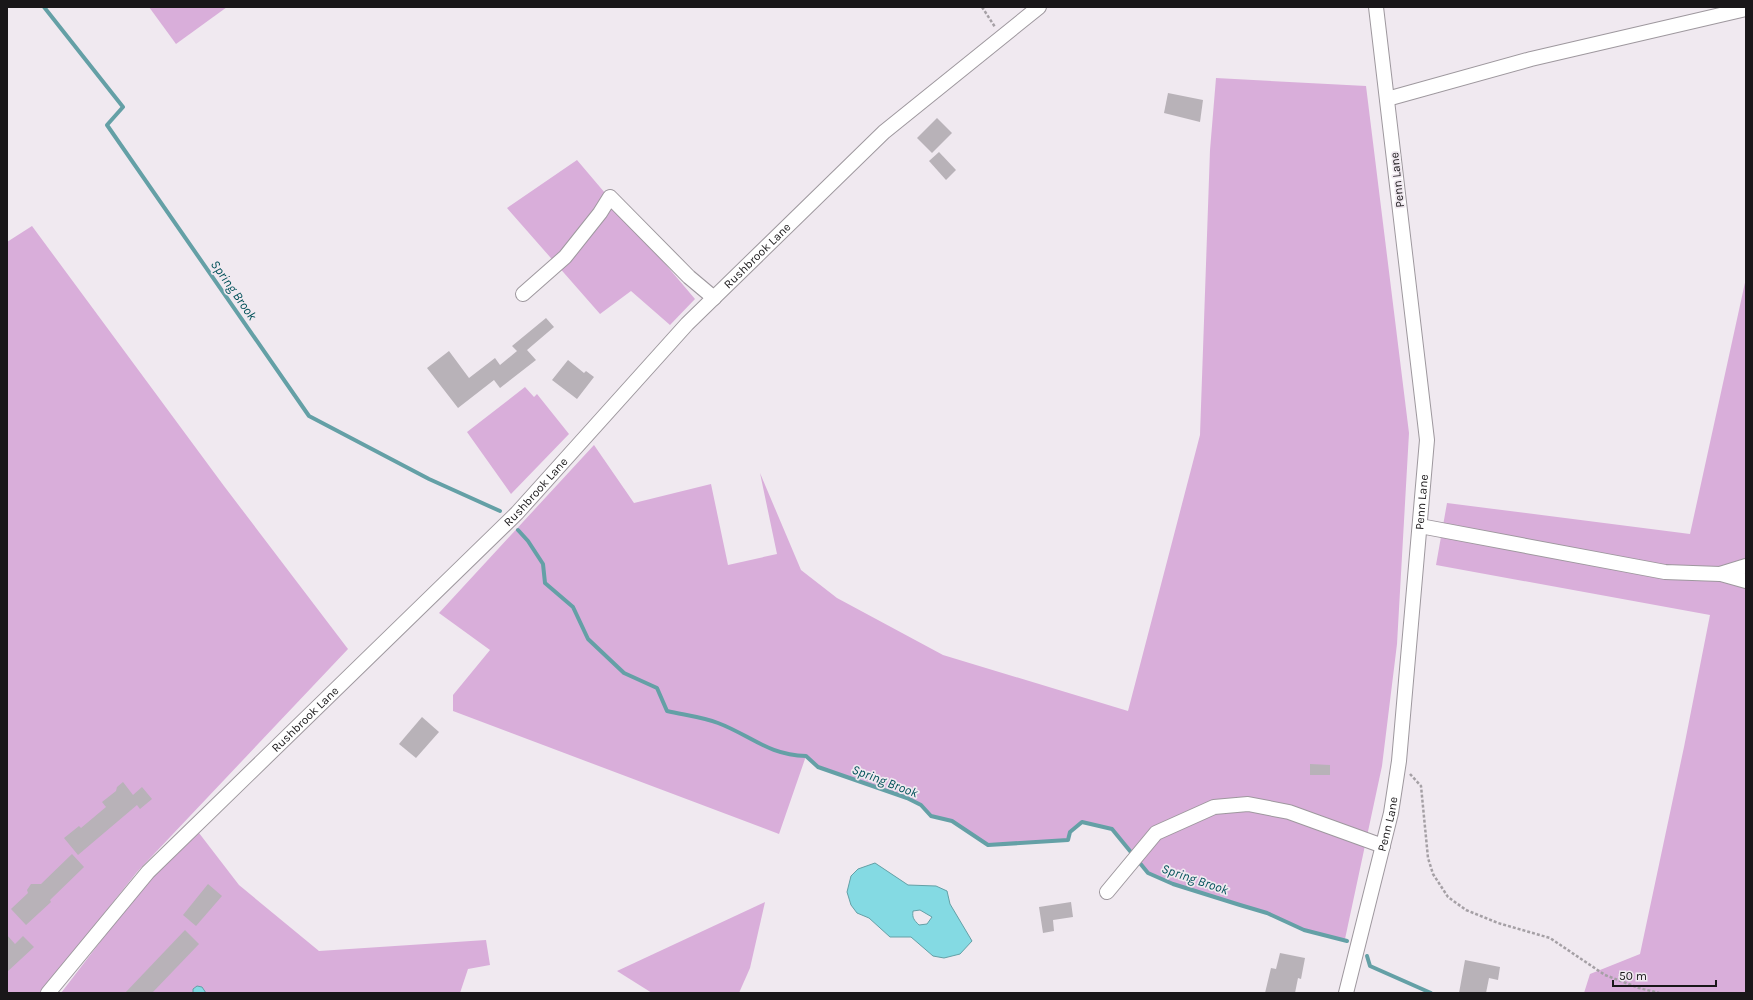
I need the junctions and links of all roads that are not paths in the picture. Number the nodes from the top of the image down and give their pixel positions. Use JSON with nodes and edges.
{"nodes":[{"id":1,"x":1039,"y":7,"type":"edge"},
{"id":2,"x":1376,"y":7,"type":"edge"},
{"id":3,"x":1746,"y":9,"type":"edge"},
{"id":4,"x":1387,"y":99,"type":"junction"},
{"id":5,"x":523,"y":294,"type":"dead end"},
{"id":6,"x":714,"y":298,"type":"junction"},
{"id":7,"x":1420,"y":526,"type":"junction"},
{"id":8,"x":1746,"y":566,"type":"edge"},
{"id":9,"x":1720,"y":574,"type":"junction"},
{"id":10,"x":1746,"y":581,"type":"edge"},
{"id":11,"x":1383,"y":846,"type":"junction"},
{"id":12,"x":1106,"y":892,"type":"dead end"},
{"id":13,"x":48,"y":993,"type":"edge"},
{"id":14,"x":1346,"y":993,"type":"edge"}],
"edges":[{"from":1,"to":6,"type":"street","name":"Rushbrook Lane"},
{"from":2,"to":4,"type":"street","name":"Penn Lane"},
{"from":3,"to":4,"type":"street"},
{"from":4,"to":7,"type":"street","name":"Penn Lane"},
{"from":5,"to":6,"type":"street"},
{"from":6,"to":13,"type":"street","name":"Rushbrook Lane"},
{"from":7,"to":9,"type":"street"},
{"from":7,"to":11,"type":"street","name":"Penn Lane"},
{"from":8,"to":9,"type":"street"},
{"from":9,"to":10,"type":"street"},
{"from":11,"to":12,"type":"street"},
{"from":11,"to":14,"type":"street","name":"Penn Lane"}]}
